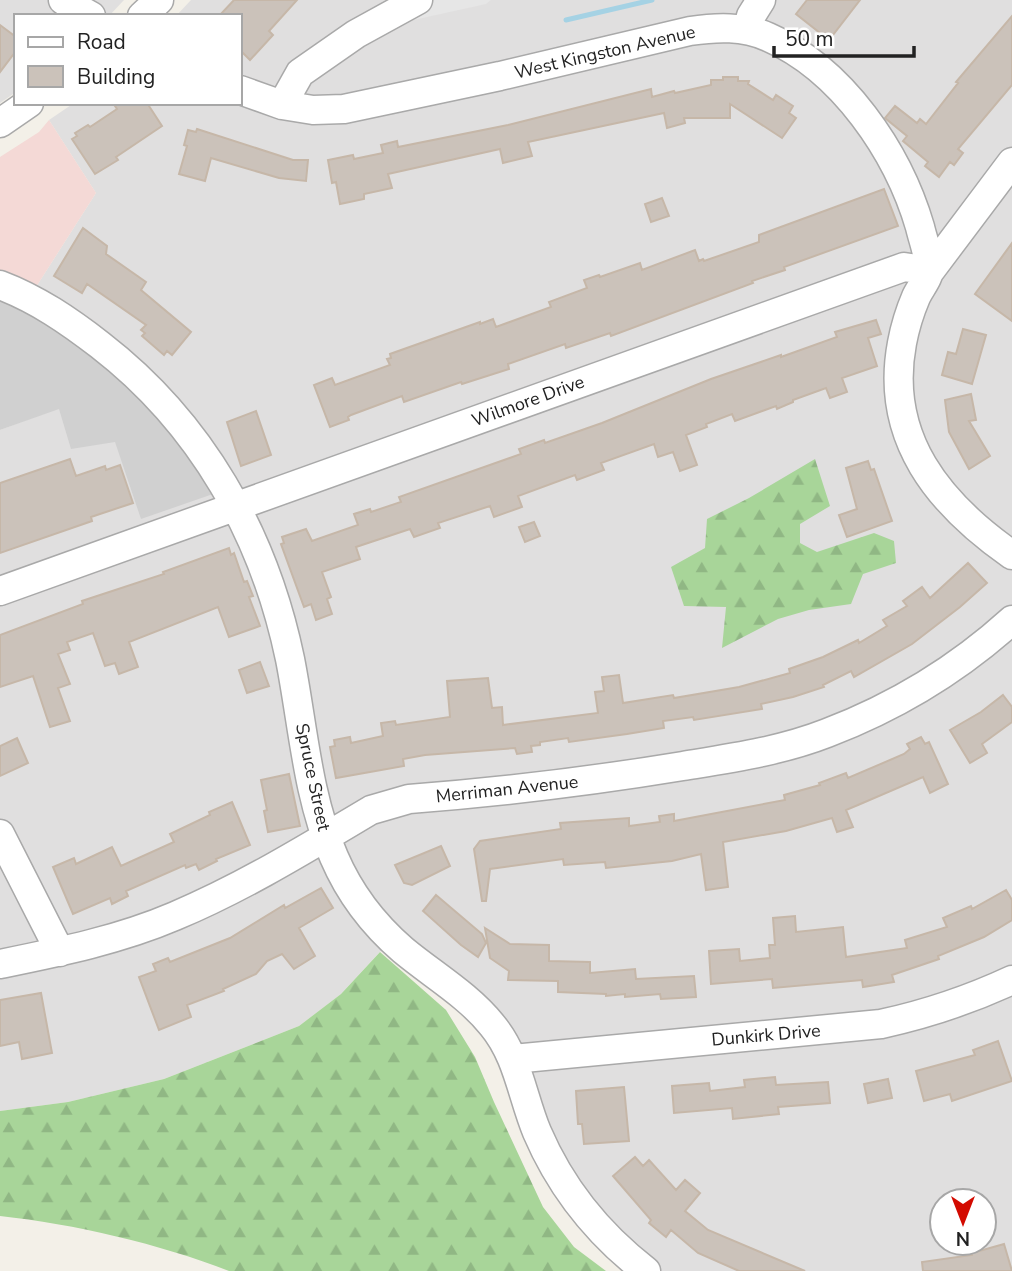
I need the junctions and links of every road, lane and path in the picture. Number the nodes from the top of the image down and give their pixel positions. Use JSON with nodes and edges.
{"nodes":[{"id":1,"x":63,"y":0,"type":"edge"},
{"id":2,"x":159,"y":0,"type":"edge"},
{"id":3,"x":418,"y":0,"type":"edge"},
{"id":4,"x":761,"y":0,"type":"edge"},
{"id":5,"x":88,"y":14,"type":"edge"},
{"id":6,"x":144,"y":14,"type":"edge"},
{"id":7,"x":747,"y":30,"type":"junction"},
{"id":8,"x":242,"y":91,"type":"edge"},
{"id":9,"x":26,"y":105,"type":"edge"},
{"id":10,"x":282,"y":105,"type":"junction"},
{"id":11,"x":0,"y":123,"type":"edge"},
{"id":12,"x":1012,"y":162,"type":"edge"},
{"id":13,"x":930,"y":271,"type":"junction"},
{"id":14,"x":0,"y":285,"type":"edge"},
{"id":15,"x":236,"y":505,"type":"junction"},
{"id":16,"x":1012,"y":555,"type":"edge"},
{"id":17,"x":0,"y":591,"type":"edge"},
{"id":18,"x":1012,"y":620,"type":"edge"},
{"id":19,"x":0,"y":834,"type":"edge"},
{"id":20,"x":326,"y":837,"type":"junction"},
{"id":21,"x":60,"y":952,"type":"junction"},
{"id":22,"x":0,"y":964,"type":"edge"},
{"id":23,"x":1012,"y":980,"type":"edge"},
{"id":24,"x":513,"y":1059,"type":"junction"},
{"id":25,"x":646,"y":1271,"type":"edge"}],
"edges":[{"from":1,"to":5,"type":"street"},
{"from":2,"to":6,"type":"street"},
{"from":3,"to":10,"type":"street"},
{"from":4,"to":7,"type":"street"},
{"from":7,"to":10,"type":"street","name":"West Kingston Avenue"},
{"from":7,"to":13,"type":"street","name":"West Kingston Avenue"},
{"from":8,"to":10,"type":"street","name":"West Kingston Avenue"},
{"from":9,"to":11,"type":"street"},
{"from":12,"to":13,"type":"street"},
{"from":13,"to":15,"type":"street","name":"Wilmore Drive"},
{"from":13,"to":16,"type":"street"},
{"from":14,"to":15,"type":"street","name":"Spruce Street"},
{"from":15,"to":17,"type":"street","name":"Wilmore Drive"},
{"from":15,"to":20,"type":"street","name":"Spruce Street"},
{"from":18,"to":20,"type":"street","name":"Merriman Avenue"},
{"from":19,"to":21,"type":"street"},
{"from":20,"to":21,"type":"street","name":"Merriman Avenue"},
{"from":20,"to":24,"type":"street","name":"Spruce Street"},
{"from":21,"to":22,"type":"street","name":"Merriman Avenue"},
{"from":23,"to":24,"type":"street","name":"Dunkirk Drive"},
{"from":24,"to":25,"type":"street","name":"Spruce Street"}]}
